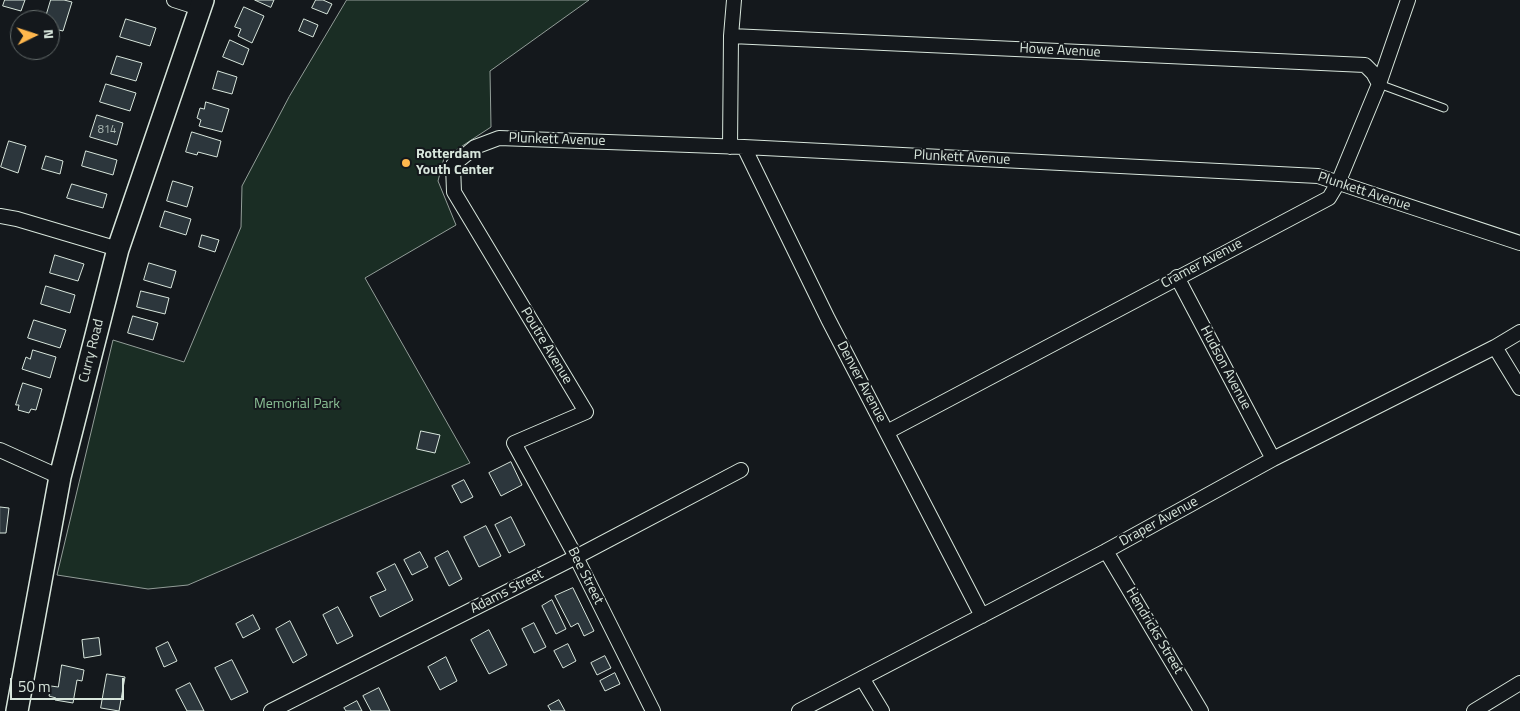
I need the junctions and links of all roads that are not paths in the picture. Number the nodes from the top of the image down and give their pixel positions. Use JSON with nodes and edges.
{"nodes":[{"id":1,"x":174,"y":0,"type":"edge"},
{"id":2,"x":734,"y":0,"type":"edge"},
{"id":3,"x":1408,"y":0,"type":"edge"},
{"id":4,"x":201,"y":4,"type":"edge"},
{"id":5,"x":731,"y":36,"type":"junction"},
{"id":6,"x":1379,"y":84,"type":"junction"},
{"id":7,"x":1444,"y":108,"type":"dead end"},
{"id":8,"x":737,"y":147,"type":"junction"},
{"id":9,"x":1338,"y":183,"type":"junction"},
{"id":10,"x":467,"y":214,"type":"joint"},
{"id":11,"x":0,"y":216,"type":"edge"},
{"id":12,"x":1520,"y":244,"type":"edge"},
{"id":13,"x":118,"y":249,"type":"junction"},
{"id":14,"x":1177,"y":277,"type":"junction"},
{"id":15,"x":1520,"y":332,"type":"edge"},
{"id":16,"x":1495,"y":347,"type":"junction"},
{"id":17,"x":1520,"y":388,"type":"edge"},
{"id":18,"x":887,"y":432,"type":"junction"},
{"id":19,"x":514,"y":443,"type":"joint"},
{"id":20,"x":0,"y":450,"type":"edge"},
{"id":21,"x":1273,"y":459,"type":"junction"},
{"id":22,"x":741,"y":470,"type":"dead end"},
{"id":23,"x":60,"y":476,"type":"junction"},
{"id":24,"x":1106,"y":551,"type":"junction"},
{"id":25,"x":576,"y":557,"type":"junction"},
{"id":26,"x":982,"y":616,"type":"junction"},
{"id":27,"x":862,"y":678,"type":"junction"},
{"id":28,"x":1520,"y":683,"type":"edge"},
{"id":29,"x":17,"y":711,"type":"edge"},
{"id":30,"x":271,"y":711,"type":"edge"},
{"id":31,"x":653,"y":711,"type":"edge"},
{"id":32,"x":799,"y":711,"type":"edge"},
{"id":33,"x":882,"y":711,"type":"edge"},
{"id":34,"x":1201,"y":711,"type":"edge"},
{"id":35,"x":1474,"y":711,"type":"edge"}],
"edges":[{"from":1,"to":4,"type":"street"},
{"from":2,"to":5,"type":"street","name":"Denver Avenue"},
{"from":3,"to":6,"type":"street","name":"Cramer Avenue"},
{"from":4,"to":13,"type":"main road","name":"Curry Road"},
{"from":5,"to":6,"type":"street","name":"Howe Avenue"},
{"from":5,"to":8,"type":"street","name":"Denver Avenue"},
{"from":6,"to":7,"type":"lane"},
{"from":6,"to":9,"type":"street","name":"Cramer Avenue"},
{"from":8,"to":9,"type":"street","name":"Plunkett Avenue"},
{"from":8,"to":10,"type":"street","name":"Plunkett Avenue"},
{"from":8,"to":18,"type":"street","name":"Denver Avenue"},
{"from":9,"to":12,"type":"street","name":"Plunkett Avenue"},
{"from":9,"to":14,"type":"street","name":"Cramer Avenue"},
{"from":10,"to":19,"type":"street","name":"Poutre Avenue"},
{"from":11,"to":13,"type":"street"},
{"from":13,"to":23,"type":"main road","name":"Curry Road"},
{"from":14,"to":18,"type":"street","name":"Cramer Avenue"},
{"from":14,"to":21,"type":"street","name":"Hudson Avenue"},
{"from":15,"to":16,"type":"street","name":"Draper Avenue"},
{"from":16,"to":17,"type":"street"},
{"from":16,"to":21,"type":"street","name":"Draper Avenue"},
{"from":18,"to":26,"type":"street","name":"Denver Avenue"},
{"from":19,"to":25,"type":"street","name":"Bee Street"},
{"from":20,"to":23,"type":"street"},
{"from":21,"to":24,"type":"street","name":"Draper Avenue"},
{"from":22,"to":25,"type":"street","name":"Adams Street"},
{"from":23,"to":29,"type":"main road","name":"Curry Road"},
{"from":24,"to":26,"type":"street","name":"Draper Avenue"},
{"from":24,"to":34,"type":"street","name":"Hendricks Street"},
{"from":25,"to":30,"type":"street","name":"Adams Street"},
{"from":25,"to":31,"type":"street","name":"Bee Street"},
{"from":26,"to":27,"type":"street","name":"Draper Avenue"},
{"from":27,"to":32,"type":"street","name":"Draper Avenue"},
{"from":27,"to":33,"type":"street"},
{"from":28,"to":35,"type":"street"}]}
